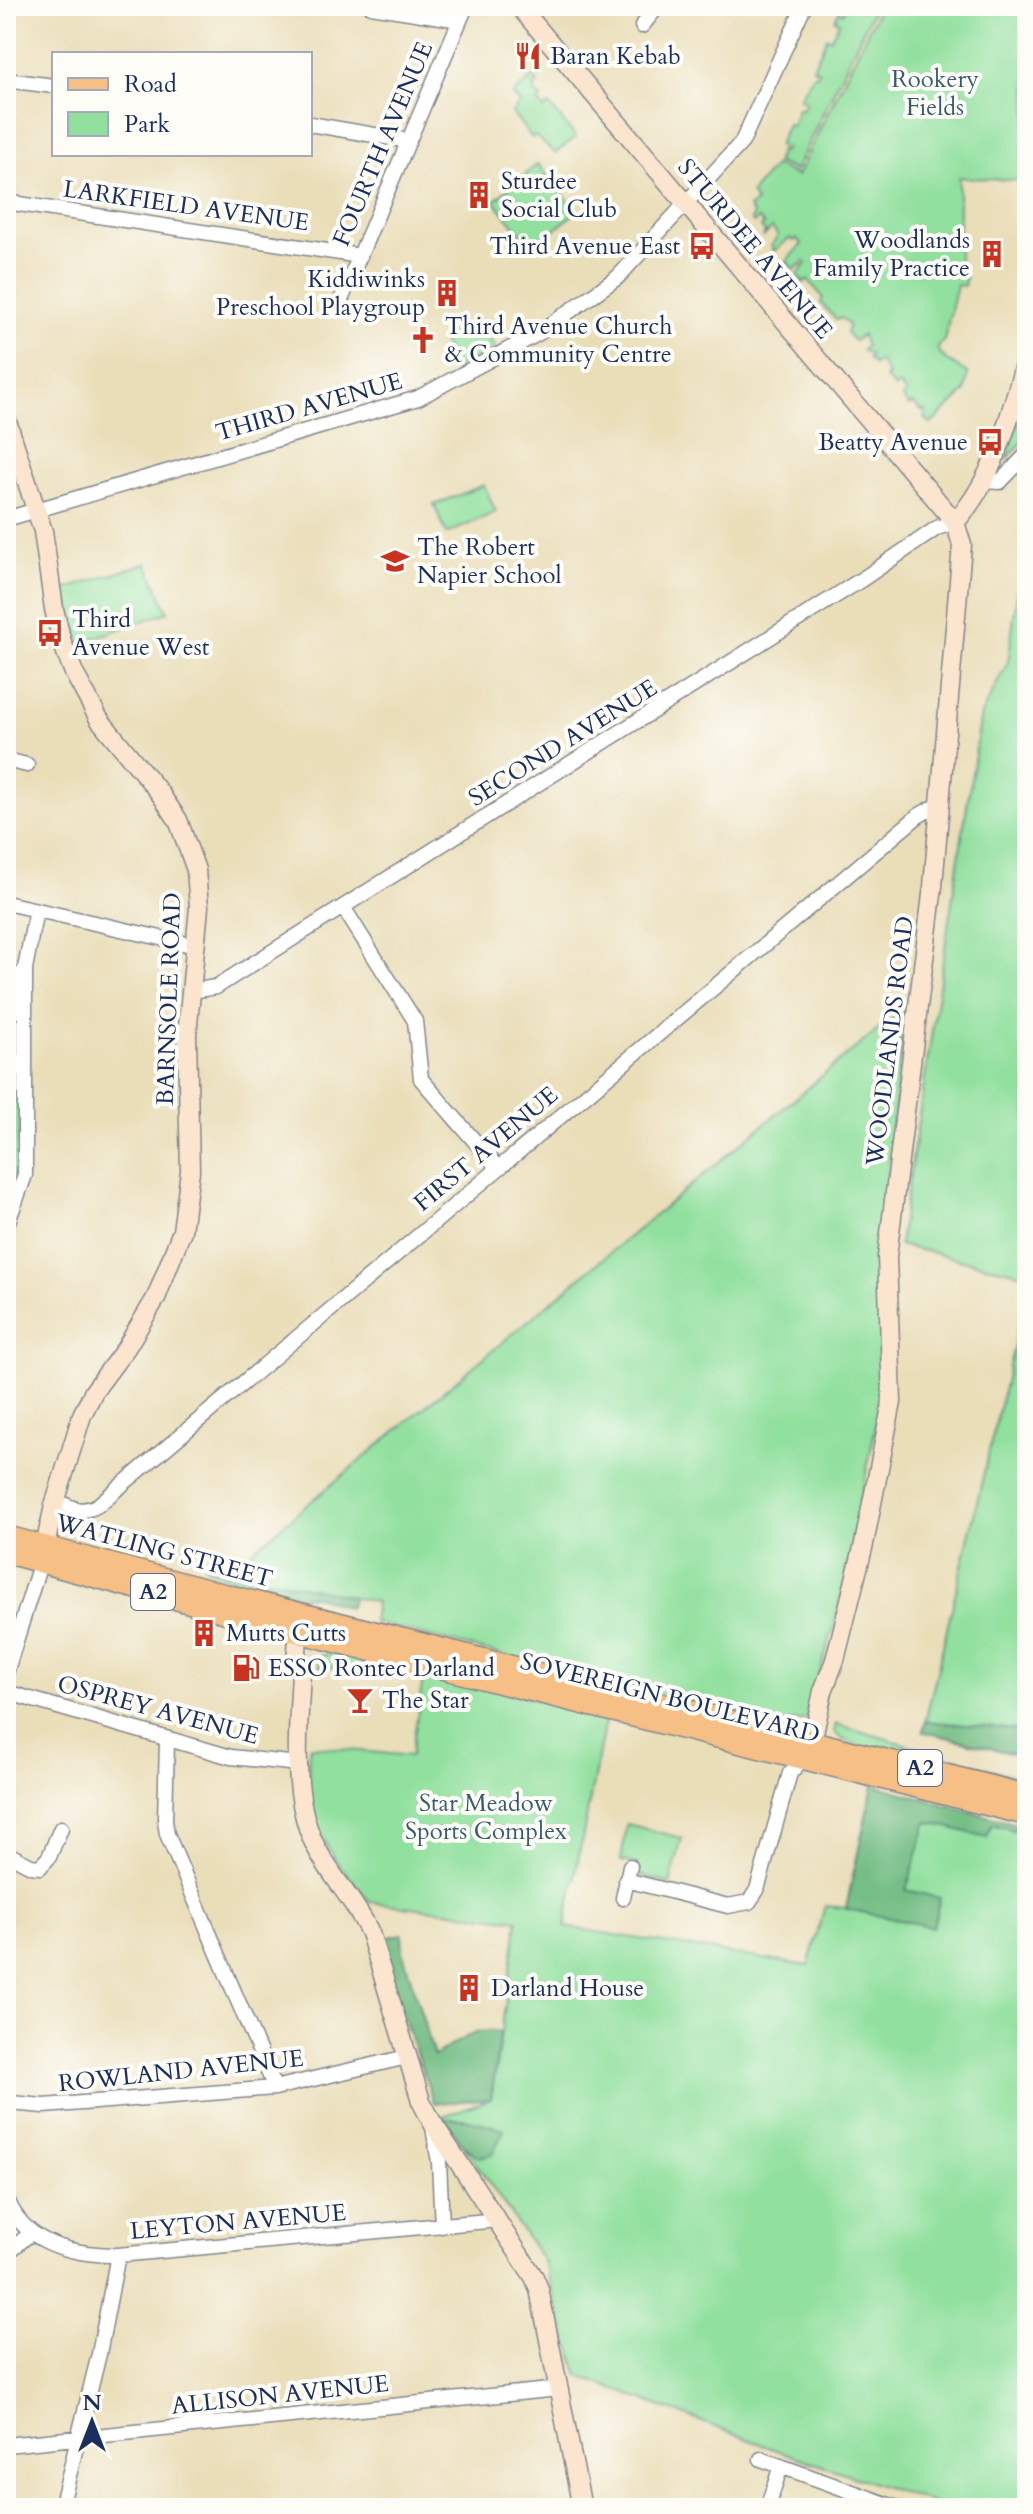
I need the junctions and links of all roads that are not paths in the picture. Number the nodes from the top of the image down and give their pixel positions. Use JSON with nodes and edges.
{"nodes":[{"id":1,"x":371,"y":6,"type":"edge"},
{"id":2,"x":519,"y":6,"type":"edge"},
{"id":3,"x":658,"y":6,"type":"edge"},
{"id":4,"x":804,"y":6,"type":"edge"},
{"id":5,"x":463,"y":13,"type":"edge"},
{"id":6,"x":642,"y":26,"type":"dead end"},
{"id":7,"x":6,"y":80,"type":"edge"},
{"id":8,"x":52,"y":86,"type":"edge"},
{"id":9,"x":312,"y":124,"type":"edge"},
{"id":10,"x":409,"y":141,"type":"junction"},
{"id":11,"x":6,"y":202,"type":"edge"},
{"id":12,"x":684,"y":204,"type":"junction"},
{"id":13,"x":360,"y":256,"type":"junction"},
{"id":14,"x":341,"y":300,"type":"dead end"},
{"id":15,"x":1027,"y":354,"type":"edge"},
{"id":16,"x":6,"y":418,"type":"edge"},
{"id":17,"x":1027,"y":454,"type":"edge"},
{"id":18,"x":985,"y":481,"type":"junction"},
{"id":19,"x":37,"y":510,"type":"junction"},
{"id":20,"x":6,"y":519,"type":"edge"},
{"id":21,"x":955,"y":522,"type":"junction"},
{"id":22,"x":6,"y":760,"type":"edge"},
{"id":23,"x":27,"y":765,"type":"dead end"},
{"id":24,"x":941,"y":806,"type":"junction"},
{"id":25,"x":6,"y":903,"type":"edge"},
{"id":26,"x":343,"y":907,"type":"junction"},
{"id":27,"x":36,"y":910,"type":"junction"},
{"id":28,"x":196,"y":946,"type":"junction"},
{"id":29,"x":25,"y":969,"type":"junction"},
{"id":30,"x":191,"y":991,"type":"junction"},
{"id":31,"x":7,"y":1026,"type":"edge"},
{"id":32,"x":27,"y":1027,"type":"junction"},
{"id":33,"x":498,"y":1168,"type":"junction"},
{"id":34,"x":6,"y":1227,"type":"edge"},
{"id":35,"x":58,"y":1501,"type":"junction"},
{"id":36,"x":6,"y":1537,"type":"edge"},
{"id":37,"x":6,"y":1552,"type":"edge"},
{"id":38,"x":67,"y":1552,"type":"junction"},
{"id":39,"x":43,"y":1553,"type":"junction"},
{"id":40,"x":310,"y":1625,"type":"junction"},
{"id":41,"x":6,"y":1673,"type":"edge"},
{"id":42,"x":6,"y":1692,"type":"edge"},
{"id":43,"x":167,"y":1740,"type":"junction"},
{"id":44,"x":808,"y":1751,"type":"junction"},
{"id":45,"x":300,"y":1764,"type":"junction"},
{"id":46,"x":1027,"y":1796,"type":"edge"},
{"id":47,"x":1027,"y":1814,"type":"edge"},
{"id":48,"x":61,"y":1828,"type":"dead end"},
{"id":49,"x":6,"y":1853,"type":"edge"},
{"id":50,"x":623,"y":1898,"type":"dead end"},
{"id":51,"x":407,"y":2057,"type":"junction"},
{"id":52,"x":275,"y":2088,"type":"junction"},
{"id":53,"x":6,"y":2106,"type":"edge"},
{"id":54,"x":432,"y":2122,"type":"junction"},
{"id":55,"x":6,"y":2196,"type":"edge"},
{"id":56,"x":498,"y":2220,"type":"junction"},
{"id":57,"x":442,"y":2226,"type":"junction"},
{"id":58,"x":31,"y":2233,"type":"junction"},
{"id":59,"x":6,"y":2254,"type":"edge"},
{"id":60,"x":118,"y":2255,"type":"junction"},
{"id":61,"x":559,"y":2389,"type":"junction"},
{"id":62,"x":77,"y":2438,"type":"junction"},
{"id":63,"x":6,"y":2445,"type":"edge"},
{"id":64,"x":761,"y":2459,"type":"dead end"},
{"id":65,"x":781,"y":2466,"type":"junction"},
{"id":66,"x":61,"y":2508,"type":"edge"},
{"id":67,"x":582,"y":2508,"type":"edge"},
{"id":68,"x":767,"y":2508,"type":"edge"},
{"id":69,"x":897,"y":2508,"type":"edge"}],
"edges":[{"from":1,"to":5,"type":"street"},
{"from":2,"to":12,"type":"street","name":"STURDEE AVENUE"},
{"from":3,"to":6,"type":"street"},
{"from":4,"to":12,"type":"street","name":"THIRD AVENUE"},
{"from":5,"to":10,"type":"street","name":"FOURTH AVENUE"},
{"from":7,"to":8,"type":"street"},
{"from":9,"to":10,"type":"street"},
{"from":10,"to":13,"type":"street","name":"FOURTH AVENUE"},
{"from":11,"to":13,"type":"street","name":"LARKFIELD AVENUE"},
{"from":12,"to":19,"type":"street","name":"THIRD AVENUE"},
{"from":12,"to":21,"type":"street","name":"STURDEE AVENUE"},
{"from":13,"to":14,"type":"street","name":"FOURTH AVENUE"},
{"from":15,"to":18,"type":"street"},
{"from":16,"to":19,"type":"street","name":"BARNSOLE ROAD"},
{"from":17,"to":18,"type":"street"},
{"from":18,"to":21,"type":"street"},
{"from":19,"to":20,"type":"street","name":"THIRD AVENUE"},
{"from":19,"to":28,"type":"street","name":"BARNSOLE ROAD"},
{"from":21,"to":24,"type":"street","name":"WOODLANDS ROAD"},
{"from":21,"to":26,"type":"street","name":"SECOND AVENUE"},
{"from":22,"to":23,"type":"street"},
{"from":24,"to":33,"type":"street","name":"FIRST AVENUE"},
{"from":24,"to":44,"type":"street","name":"WOODLANDS ROAD"},
{"from":25,"to":27,"type":"street"},
{"from":26,"to":30,"type":"street","name":"SECOND AVENUE"},
{"from":26,"to":33,"type":"street"},
{"from":27,"to":28,"type":"street"},
{"from":27,"to":29,"type":"street"},
{"from":28,"to":30,"type":"street","name":"BARNSOLE ROAD"},
{"from":29,"to":31,"type":"street"},
{"from":29,"to":32,"type":"street"},
{"from":30,"to":35,"type":"street","name":"BARNSOLE ROAD"},
{"from":31,"to":32,"type":"street"},
{"from":32,"to":34,"type":"street"},
{"from":33,"to":35,"type":"street","name":"FIRST AVENUE"},
{"from":35,"to":38,"type":"street","name":"BARNSOLE ROAD"},
{"from":35,"to":39,"type":"street","name":"BARNSOLE ROAD"},
{"from":36,"to":39,"type":"main road","name":"WATLING STREET","number":"A2"},
{"from":37,"to":39,"type":"main road","name":"WATLING STREET","number":"A2"},
{"from":38,"to":39,"type":"main road","name":"WATLING STREET","number":"A2"},
{"from":38,"to":40,"type":"main road","name":"WATLING STREET","number":"A2"},
{"from":39,"to":40,"type":"main road","name":"WATLING STREET","number":"A2"},
{"from":39,"to":41,"type":"street"},
{"from":40,"to":44,"type":"main road","name":"SOVEREIGN BOULEVARD","number":"A2"},
{"from":40,"to":45,"type":"street"},
{"from":42,"to":43,"type":"street","name":"OSPREY AVENUE"},
{"from":43,"to":45,"type":"street","name":"OSPREY AVENUE"},
{"from":43,"to":52,"type":"street"},
{"from":44,"to":46,"type":"main road","name":"SOVEREIGN BOULEVARD","number":"A2"},
{"from":44,"to":47,"type":"main road","name":"SOVEREIGN BOULEVARD","number":"A2"},
{"from":44,"to":50,"type":"street"},
{"from":45,"to":51,"type":"street"},
{"from":48,"to":49,"type":"street"},
{"from":51,"to":52,"type":"street","name":"ROWLAND AVENUE"},
{"from":51,"to":54,"type":"street"},
{"from":52,"to":53,"type":"street","name":"ROWLAND AVENUE"},
{"from":54,"to":56,"type":"street"},
{"from":54,"to":57,"type":"street"},
{"from":55,"to":58,"type":"street","name":"LEYTON AVENUE"},
{"from":56,"to":57,"type":"street","name":"LEYTON AVENUE"},
{"from":56,"to":61,"type":"street"},
{"from":57,"to":60,"type":"street","name":"LEYTON AVENUE"},
{"from":58,"to":59,"type":"street"},
{"from":58,"to":60,"type":"street","name":"LEYTON AVENUE"},
{"from":60,"to":62,"type":"street"},
{"from":61,"to":62,"type":"street","name":"ALLISON AVENUE"},
{"from":61,"to":67,"type":"street"},
{"from":62,"to":63,"type":"street","name":"ALLISON AVENUE"},
{"from":62,"to":66,"type":"street"},
{"from":64,"to":65,"type":"street"},
{"from":65,"to":68,"type":"street"},
{"from":65,"to":69,"type":"street"}]}
